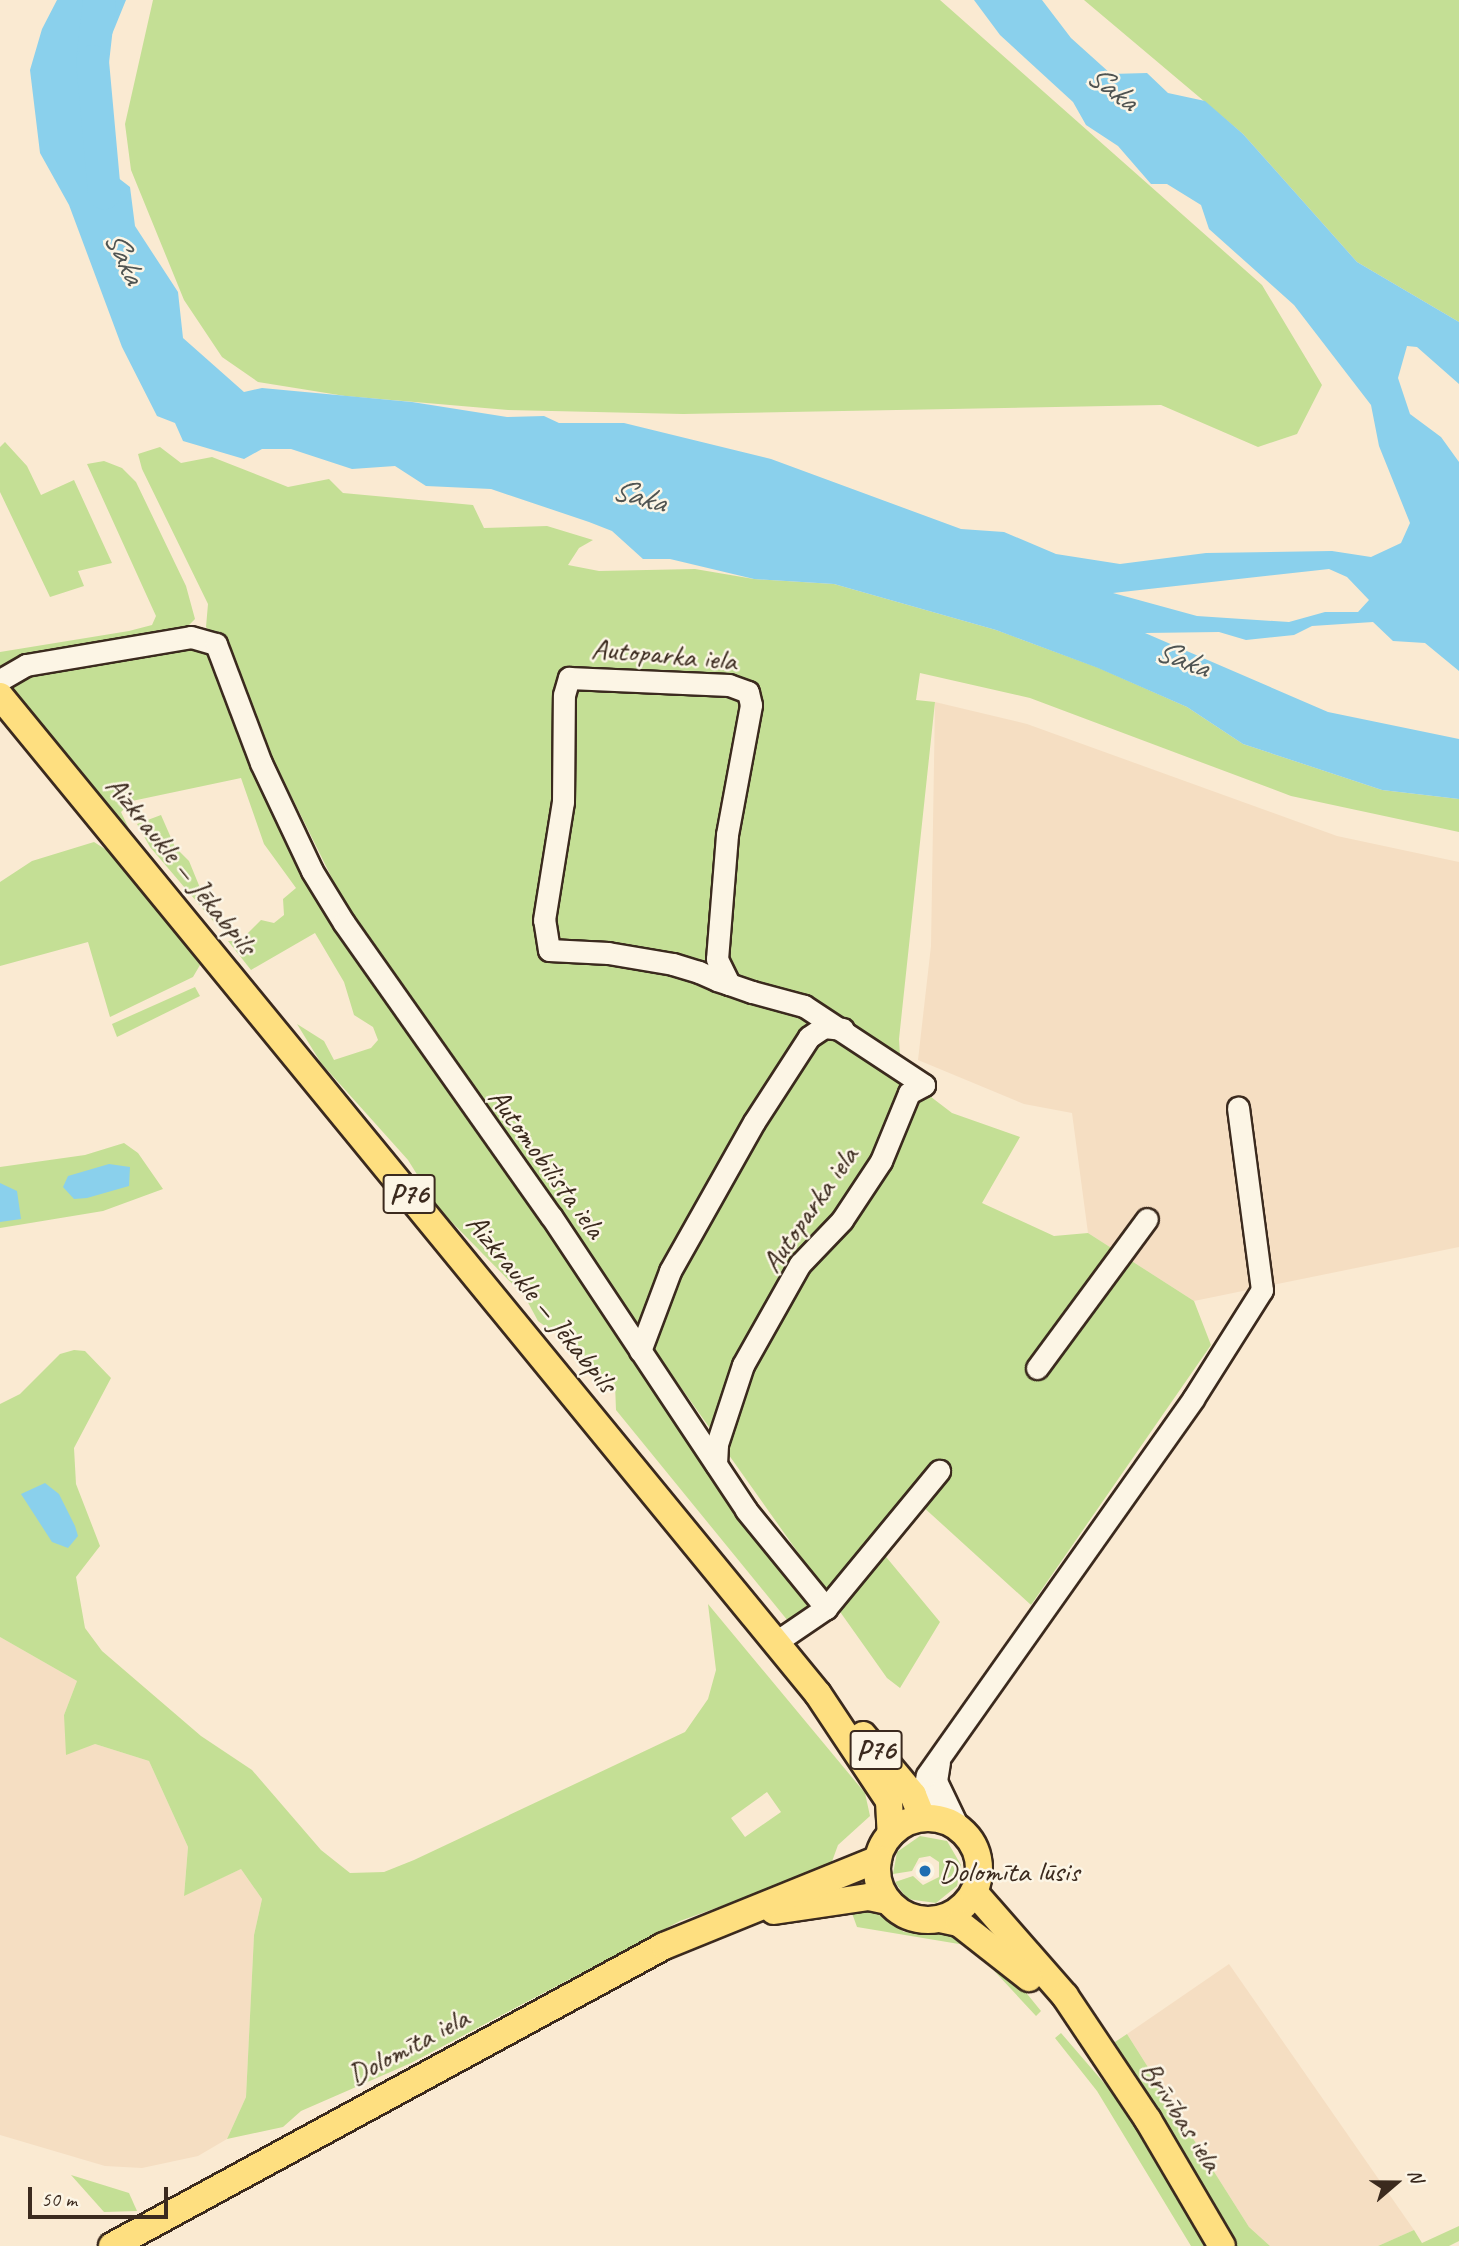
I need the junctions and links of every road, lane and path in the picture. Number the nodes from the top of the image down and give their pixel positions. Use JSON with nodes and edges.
{"nodes":[{"id":1,"x":0,"y":680,"type":"edge"},
{"id":2,"x":0,"y":696,"type":"edge"},
{"id":3,"x":729,"y":984,"type":"junction"},
{"id":4,"x":842,"y":1029,"type":"junction"},
{"id":5,"x":1238,"y":1108,"type":"dead end"},
{"id":6,"x":1147,"y":1219,"type":"dead end"},
{"id":7,"x":640,"y":1351,"type":"junction"},
{"id":8,"x":1037,"y":1368,"type":"dead end"},
{"id":9,"x":716,"y":1464,"type":"junction"},
{"id":10,"x":939,"y":1471,"type":"dead end"},
{"id":11,"x":826,"y":1608,"type":"junction"},
{"id":12,"x":776,"y":1642,"type":"junction"},
{"id":13,"x":818,"y":1694,"type":"junction"},
{"id":14,"x":938,"y":1821,"type":"junction"},
{"id":15,"x":891,"y":1834,"type":"junction"},
{"id":16,"x":878,"y":1859,"type":"junction"},
{"id":17,"x":974,"y":1892,"type":"junction"},
{"id":18,"x":888,"y":1901,"type":"junction"},
{"id":19,"x":740,"y":1914,"type":"junction"},
{"id":20,"x":940,"y":1919,"type":"junction"},
{"id":21,"x":1082,"y":2026,"type":"junction"},
{"id":22,"x":112,"y":2246,"type":"edge"},
{"id":23,"x":1222,"y":2246,"type":"edge"}],
"edges":[{"from":1,"to":7,"type":"street","name":"Automobīlista iela"},
{"from":2,"to":12,"type":"main road","name":"Aizkraukle — Jēkabpils","number":"P76"},
{"from":3,"to":3,"type":"street","name":"Autoparka iela"},
{"from":3,"to":4,"type":"street","name":"Autoparka iela"},
{"from":4,"to":7,"type":"street"},
{"from":4,"to":9,"type":"street","name":"Autoparka iela"},
{"from":5,"to":14,"type":"street"},
{"from":6,"to":8,"type":"street"},
{"from":7,"to":9,"type":"street","name":"Automobīlista iela"},
{"from":9,"to":11,"type":"street","name":"Automobīlista iela"},
{"from":10,"to":11,"type":"street"},
{"from":11,"to":12,"type":"street"},
{"from":12,"to":13,"type":"main road","name":"Aizkraukle — Jēkabpils","number":"P76"},
{"from":13,"to":14,"type":"main road","name":"Aizkraukle — Jēkabpils","number":"P76"},
{"from":13,"to":15,"type":"main road","name":"Aizkraukle — Jēkabpils","number":"P76"},
{"from":14,"to":15,"type":"main road"},
{"from":14,"to":17,"type":"main road","number":"P76"},
{"from":15,"to":16,"type":"main road"},
{"from":16,"to":18,"type":"main road"},
{"from":16,"to":19,"type":"main road","name":"Dolomīta iela"},
{"from":17,"to":20,"type":"main road"},
{"from":17,"to":21,"type":"main road","name":"Brīvības iela"},
{"from":18,"to":19,"type":"main road","name":"Dolomīta iela"},
{"from":18,"to":20,"type":"main road"},
{"from":19,"to":22,"type":"main road","name":"Dolomīta iela"},
{"from":20,"to":21,"type":"main road","name":"Brīvības iela"},
{"from":21,"to":23,"type":"main road","name":"Brīvības iela"}]}
